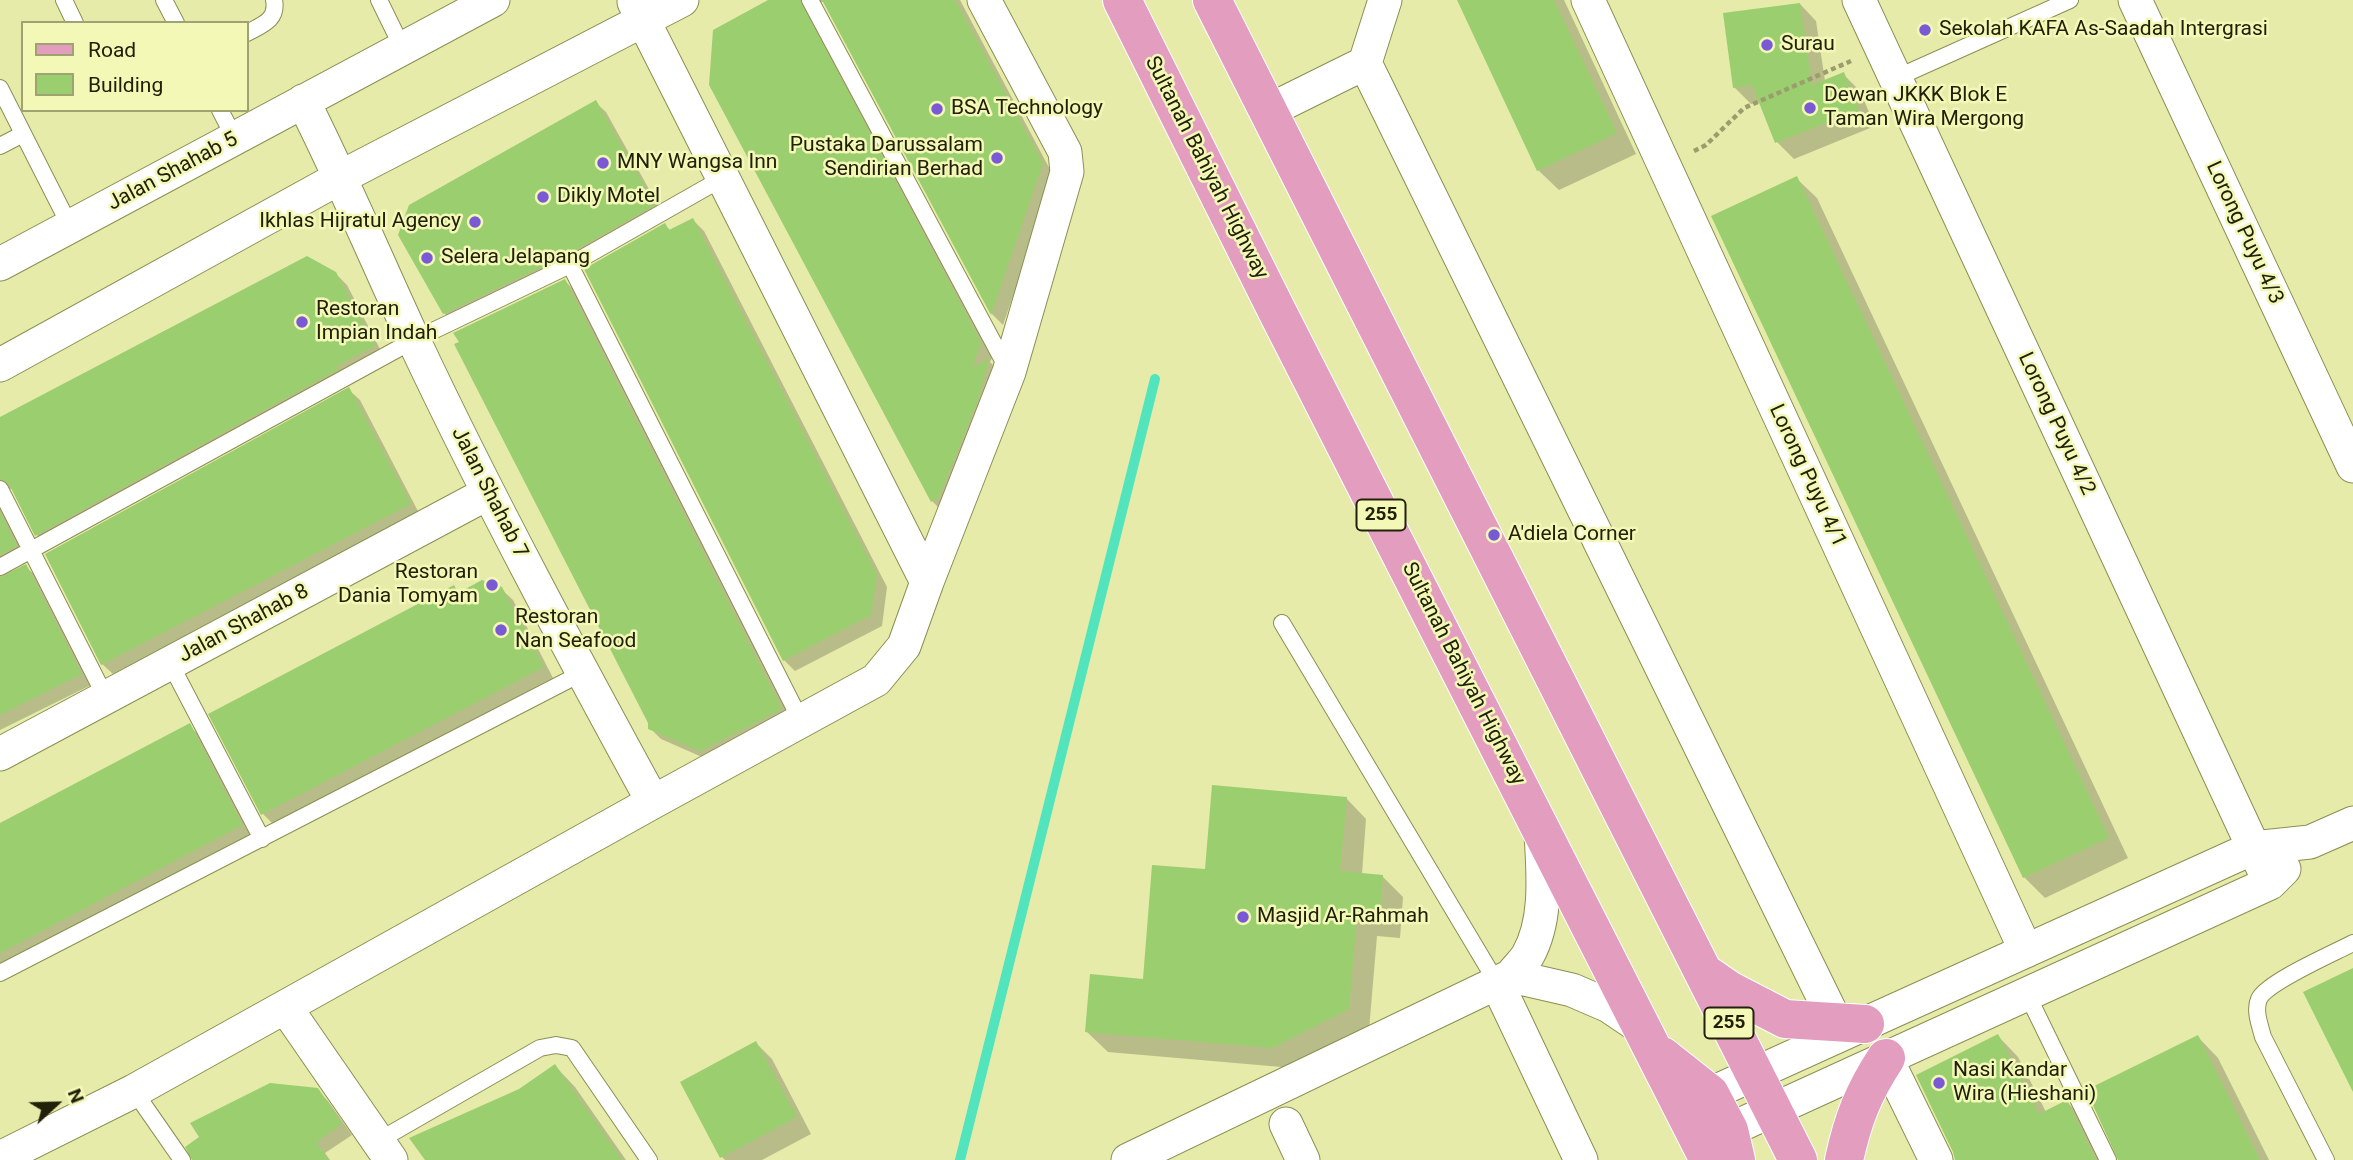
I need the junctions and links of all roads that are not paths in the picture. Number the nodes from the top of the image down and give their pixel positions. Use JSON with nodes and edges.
{"nodes":[{"id":1,"x":64,"y":0,"type":"edge"},
{"id":2,"x":164,"y":0,"type":"edge"},
{"id":3,"x":274,"y":0,"type":"edge"},
{"id":4,"x":379,"y":0,"type":"edge"},
{"id":5,"x":493,"y":0,"type":"edge"},
{"id":6,"x":682,"y":0,"type":"edge"},
{"id":7,"x":810,"y":0,"type":"edge"},
{"id":8,"x":984,"y":0,"type":"edge"},
{"id":9,"x":1122,"y":0,"type":"edge"},
{"id":10,"x":1212,"y":0,"type":"edge"},
{"id":11,"x":1385,"y":0,"type":"edge"},
{"id":12,"x":1588,"y":0,"type":"edge"},
{"id":13,"x":1859,"y":0,"type":"edge"},
{"id":14,"x":2070,"y":0,"type":"edge"},
{"id":15,"x":2135,"y":0,"type":"edge"},
{"id":16,"x":638,"y":10,"type":"edge"},
{"id":17,"x":74,"y":21,"type":"edge"},
{"id":18,"x":175,"y":21,"type":"edge"},
{"id":19,"x":248,"y":32,"type":"edge"},
{"id":20,"x":403,"y":49,"type":"junction"},
{"id":21,"x":1365,"y":63,"type":"junction"},
{"id":22,"x":1896,"y":78,"type":"junction"},
{"id":23,"x":0,"y":88,"type":"edge"},
{"id":24,"x":303,"y":101,"type":"junction"},
{"id":25,"x":1268,"y":111,"type":"junction"},
{"id":26,"x":228,"y":125,"type":"edge"},
{"id":27,"x":23,"y":134,"type":"junction"},
{"id":28,"x":0,"y":146,"type":"edge"},
{"id":29,"x":341,"y":177,"type":"junction"},
{"id":30,"x":723,"y":178,"type":"junction"},
{"id":31,"x":70,"y":226,"type":"junction"},
{"id":32,"x":0,"y":264,"type":"edge"},
{"id":33,"x":570,"y":265,"type":"junction"},
{"id":34,"x":414,"y":340,"type":"junction"},
{"id":35,"x":0,"y":365,"type":"edge"},
{"id":36,"x":1009,"y":372,"type":"junction"},
{"id":37,"x":2353,"y":466,"type":"edge"},
{"id":38,"x":0,"y":489,"type":"edge"},
{"id":39,"x":488,"y":493,"type":"junction"},
{"id":40,"x":32,"y":550,"type":"junction"},
{"id":41,"x":0,"y":567,"type":"edge"},
{"id":42,"x":927,"y":582,"type":"junction"},
{"id":43,"x":1282,"y":623,"type":"dead end"},
{"id":44,"x":170,"y":663,"type":"junction"},
{"id":45,"x":582,"y":673,"type":"junction"},
{"id":46,"x":106,"y":698,"type":"junction"},
{"id":47,"x":801,"y":721,"type":"junction"},
{"id":48,"x":0,"y":754,"type":"edge"},
{"id":49,"x":653,"y":802,"type":"junction"},
{"id":50,"x":2353,"y":823,"type":"edge"},
{"id":51,"x":1541,"y":827,"type":"junction"},
{"id":52,"x":262,"y":839,"type":"junction"},
{"id":53,"x":2310,"y":842,"type":"junction"},
{"id":54,"x":2253,"y":848,"type":"junction"},
{"id":55,"x":2270,"y":883,"type":"junction"},
{"id":56,"x":2353,"y":943,"type":"edge"},
{"id":57,"x":2026,"y":951,"type":"junction"},
{"id":58,"x":1703,"y":972,"type":"junction"},
{"id":59,"x":0,"y":973,"type":"edge"},
{"id":60,"x":1504,"y":979,"type":"junction"},
{"id":61,"x":2027,"y":994,"type":"junction"},
{"id":62,"x":286,"y":1008,"type":"junction"},
{"id":63,"x":1851,"y":1024,"type":"junction"},
{"id":64,"x":1648,"y":1038,"type":"junction"},
{"id":65,"x":1886,"y":1058,"type":"junction"},
{"id":66,"x":1755,"y":1074,"type":"junction"},
{"id":67,"x":134,"y":1091,"type":"junction"},
{"id":68,"x":1710,"y":1094,"type":"junction"},
{"id":69,"x":1774,"y":1110,"type":"junction"},
{"id":70,"x":1286,"y":1124,"type":"dead end"},
{"id":71,"x":1725,"y":1150,"type":"edge"},
{"id":72,"x":384,"y":1151,"type":"edge"},
{"id":73,"x":0,"y":1158,"type":"edge"},
{"id":74,"x":182,"y":1160,"type":"edge"},
{"id":75,"x":649,"y":1160,"type":"edge"},
{"id":76,"x":1128,"y":1160,"type":"edge"},
{"id":77,"x":1303,"y":1160,"type":"edge"},
{"id":78,"x":1581,"y":1160,"type":"edge"},
{"id":79,"x":1798,"y":1160,"type":"edge"},
{"id":80,"x":1844,"y":1160,"type":"edge"},
{"id":81,"x":1936,"y":1160,"type":"edge"},
{"id":82,"x":2108,"y":1160,"type":"edge"},
{"id":83,"x":2326,"y":1160,"type":"edge"}],
"edges":[{"from":1,"to":17,"type":"lane"},
{"from":2,"to":18,"type":"lane"},
{"from":3,"to":19,"type":"lane"},
{"from":4,"to":20,"type":"lane"},
{"from":5,"to":20,"type":"street","name":"Jalan Shahab 5"},
{"from":6,"to":16,"type":"street"},
{"from":7,"to":36,"type":"lane"},
{"from":8,"to":36,"type":"street"},
{"from":9,"to":51,"type":"main road","name":"Sultanah Bahiyah Highway","number":"255"},
{"from":10,"to":25,"type":"main road","number":"255"},
{"from":11,"to":21,"type":"street"},
{"from":12,"to":57,"type":"street","name":"Lorong Puyu 4/1"},
{"from":13,"to":22,"type":"street","name":"Lorong Puyu 4/2"},
{"from":14,"to":22,"type":"lane"},
{"from":15,"to":37,"type":"street","name":"Lorong Puyu 4/3"},
{"from":16,"to":29,"type":"street"},
{"from":16,"to":30,"type":"street"},
{"from":20,"to":24,"type":"street","name":"Jalan Shahab 5"},
{"from":21,"to":25,"type":"street"},
{"from":21,"to":63,"type":"street"},
{"from":22,"to":54,"type":"street","name":"Lorong Puyu 4/2"},
{"from":23,"to":27,"type":"lane"},
{"from":24,"to":26,"type":"street","name":"Jalan Shahab 5"},
{"from":24,"to":29,"type":"street","name":"Jalan Shahab 7"},
{"from":25,"to":58,"type":"main road","number":"255"},
{"from":26,"to":31,"type":"street","name":"Jalan Shahab 5"},
{"from":27,"to":28,"type":"lane"},
{"from":27,"to":31,"type":"lane"},
{"from":29,"to":34,"type":"street","name":"Jalan Shahab 7"},
{"from":29,"to":35,"type":"street"},
{"from":30,"to":33,"type":"lane"},
{"from":30,"to":42,"type":"street"},
{"from":31,"to":32,"type":"street","name":"Jalan Shahab 5"},
{"from":33,"to":34,"type":"lane"},
{"from":33,"to":47,"type":"lane"},
{"from":34,"to":39,"type":"street","name":"Jalan Shahab 7"},
{"from":34,"to":40,"type":"lane"},
{"from":36,"to":42,"type":"street"},
{"from":38,"to":40,"type":"lane"},
{"from":39,"to":44,"type":"street","name":"Jalan Shahab 8"},
{"from":39,"to":45,"type":"street","name":"Jalan Shahab 7"},
{"from":40,"to":41,"type":"lane"},
{"from":40,"to":46,"type":"lane"},
{"from":42,"to":47,"type":"street"},
{"from":43,"to":60,"type":"lane"},
{"from":44,"to":46,"type":"street","name":"Jalan Shahab 8"},
{"from":44,"to":52,"type":"lane"},
{"from":45,"to":49,"type":"street","name":"Jalan Shahab 7"},
{"from":45,"to":52,"type":"lane"},
{"from":46,"to":48,"type":"street","name":"Jalan Shahab 8"},
{"from":47,"to":49,"type":"street"},
{"from":49,"to":62,"type":"street"},
{"from":50,"to":53,"type":"street"},
{"from":51,"to":60,"type":"street"},
{"from":51,"to":64,"type":"main road","name":"Sultanah Bahiyah Highway","number":"255"},
{"from":52,"to":59,"type":"lane"},
{"from":53,"to":54,"type":"street"},
{"from":53,"to":55,"type":"street"},
{"from":54,"to":55,"type":"street","name":"Lorong Puyu 4/2"},
{"from":54,"to":57,"type":"street"},
{"from":55,"to":61,"type":"street"},
{"from":56,"to":83,"type":"lane"},
{"from":57,"to":63,"type":"street"},
{"from":58,"to":63,"type":"main road"},
{"from":58,"to":66,"type":"main road","number":"255"},
{"from":60,"to":64,"type":"street"},
{"from":60,"to":76,"type":"street"},
{"from":60,"to":78,"type":"street"},
{"from":61,"to":65,"type":"street"},
{"from":61,"to":82,"type":"lane"},
{"from":62,"to":67,"type":"street"},
{"from":62,"to":72,"type":"street"},
{"from":63,"to":66,"type":"street"},
{"from":64,"to":68,"type":"main road"},
{"from":64,"to":71,"type":"main road","name":"Sultanah Bahiyah Highway","number":"255"},
{"from":65,"to":69,"type":"street"},
{"from":65,"to":80,"type":"main road"},
{"from":65,"to":81,"type":"street"},
{"from":66,"to":68,"type":"street"},
{"from":66,"to":69,"type":"main road","number":"255"},
{"from":67,"to":73,"type":"street"},
{"from":67,"to":74,"type":"lane"},
{"from":68,"to":71,"type":"main road"},
{"from":69,"to":71,"type":"street"},
{"from":69,"to":79,"type":"main road","number":"255"},
{"from":70,"to":77,"type":"street"},
{"from":72,"to":75,"type":"lane"}]}
